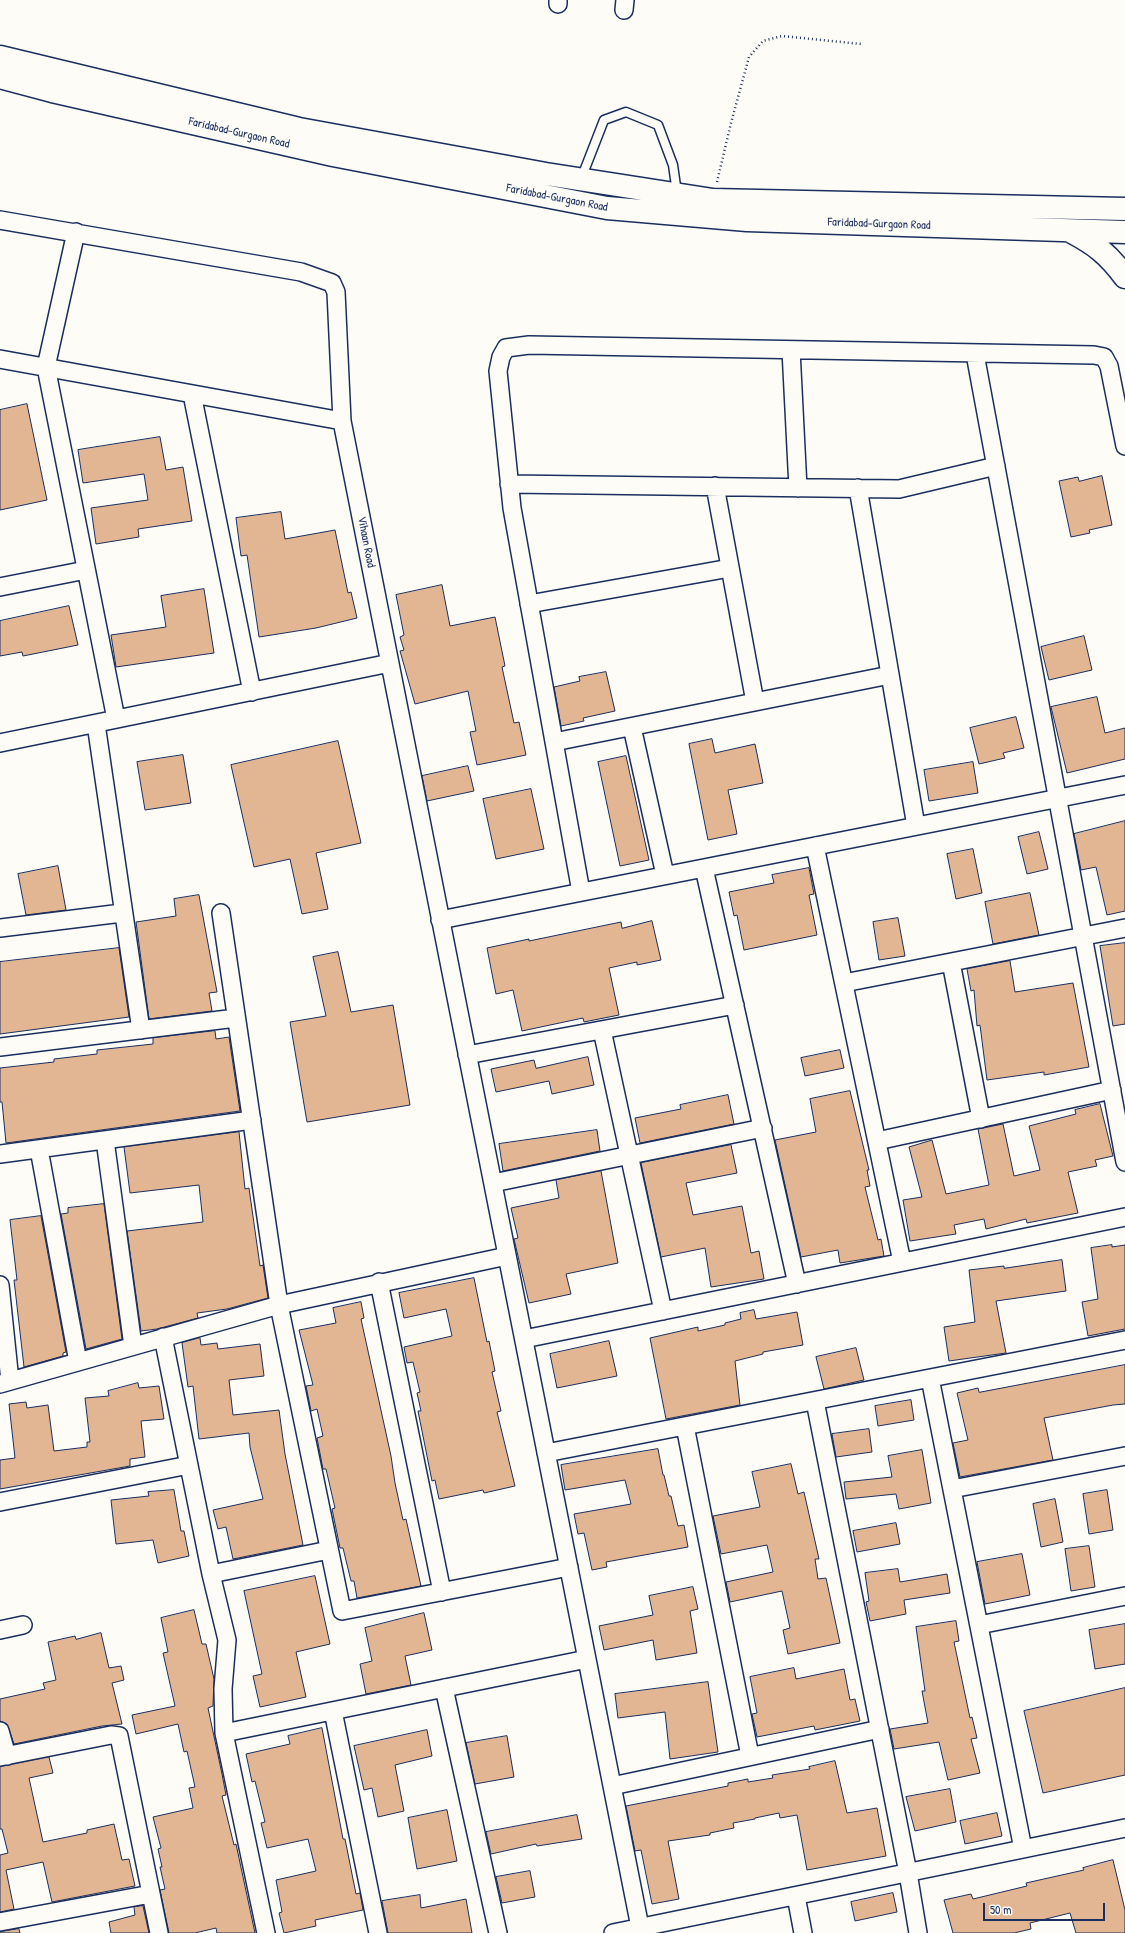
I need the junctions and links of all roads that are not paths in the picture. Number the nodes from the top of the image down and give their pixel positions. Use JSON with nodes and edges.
{"nodes":[{"id":1,"x":0,"y":57,"type":"edge"},
{"id":2,"x":0,"y":77,"type":"edge"},
{"id":3,"x":581,"y":180,"type":"junction"},
{"id":4,"x":678,"y":204,"type":"junction"},
{"id":5,"x":1125,"y":209,"type":"edge"},
{"id":6,"x":0,"y":220,"type":"edge"},
{"id":7,"x":1069,"y":230,"type":"junction"},
{"id":8,"x":76,"y":232,"type":"junction"},
{"id":9,"x":1125,"y":232,"type":"edge"},
{"id":10,"x":1125,"y":277,"type":"edge"},
{"id":11,"x":791,"y":350,"type":"junction"},
{"id":12,"x":975,"y":354,"type":"junction"},
{"id":13,"x":0,"y":358,"type":"edge"},
{"id":14,"x":46,"y":367,"type":"junction"},
{"id":15,"x":192,"y":394,"type":"junction"},
{"id":16,"x":342,"y":421,"type":"junction"},
{"id":17,"x":1125,"y":446,"type":"edge"},
{"id":18,"x":996,"y":466,"type":"junction"},
{"id":19,"x":509,"y":484,"type":"junction"},
{"id":20,"x":715,"y":486,"type":"junction"},
{"id":21,"x":798,"y":488,"type":"junction"},
{"id":22,"x":858,"y":488,"type":"junction"},
{"id":23,"x":730,"y":568,"type":"junction"},
{"id":24,"x":86,"y":570,"type":"junction"},
{"id":25,"x":0,"y":587,"type":"edge"},
{"id":26,"x":529,"y":604,"type":"junction"},
{"id":27,"x":390,"y":663,"type":"junction"},
{"id":28,"x":890,"y":675,"type":"junction"},
{"id":29,"x":252,"y":692,"type":"junction"},
{"id":30,"x":755,"y":702,"type":"junction"},
{"id":31,"x":116,"y":719,"type":"junction"},
{"id":32,"x":96,"y":724,"type":"junction"},
{"id":33,"x":632,"y":727,"type":"junction"},
{"id":34,"x":554,"y":742,"type":"junction"},
{"id":35,"x":0,"y":743,"type":"edge"},
{"id":36,"x":1125,"y":785,"type":"edge"},
{"id":37,"x":1058,"y":798,"type":"junction"},
{"id":38,"x":916,"y":826,"type":"junction"},
{"id":39,"x":815,"y":846,"type":"junction"},
{"id":40,"x":704,"y":868,"type":"junction"},
{"id":41,"x":665,"y":875,"type":"junction"},
{"id":42,"x":581,"y":892,"type":"junction"},
{"id":43,"x":122,"y":913,"type":"junction"},
{"id":44,"x":221,"y":914,"type":"dead end"},
{"id":45,"x":440,"y":920,"type":"junction"},
{"id":46,"x":0,"y":928,"type":"edge"},
{"id":47,"x":1125,"y":928,"type":"edge"},
{"id":48,"x":1084,"y":936,"type":"junction"},
{"id":49,"x":951,"y":962,"type":"junction"},
{"id":50,"x":844,"y":983,"type":"junction"},
{"id":51,"x":735,"y":1005,"type":"junction"},
{"id":52,"x":236,"y":1018,"type":"junction"},
{"id":53,"x":140,"y":1030,"type":"junction"},
{"id":54,"x":602,"y":1030,"type":"junction"},
{"id":55,"x":0,"y":1047,"type":"edge"},
{"id":56,"x":468,"y":1055,"type":"junction"},
{"id":57,"x":1112,"y":1090,"type":"junction"},
{"id":58,"x":981,"y":1119,"type":"junction"},
{"id":59,"x":252,"y":1120,"type":"junction"},
{"id":60,"x":763,"y":1128,"type":"junction"},
{"id":61,"x":105,"y":1140,"type":"junction"},
{"id":62,"x":877,"y":1141,"type":"junction"},
{"id":63,"x":39,"y":1149,"type":"junction"},
{"id":64,"x":0,"y":1154,"type":"edge"},
{"id":65,"x":629,"y":1155,"type":"junction"},
{"id":66,"x":1125,"y":1162,"type":"edge"},
{"id":67,"x":493,"y":1183,"type":"junction"},
{"id":68,"x":1125,"y":1217,"type":"edge"},
{"id":69,"x":507,"y":1256,"type":"junction"},
{"id":70,"x":902,"y":1262,"type":"junction"},
{"id":71,"x":379,"y":1282,"type":"junction"},
{"id":72,"x":797,"y":1284,"type":"junction"},
{"id":73,"x":0,"y":1286,"type":"edge"},
{"id":74,"x":279,"y":1305,"type":"junction"},
{"id":75,"x":663,"y":1311,"type":"junction"},
{"id":76,"x":163,"y":1338,"type":"junction"},
{"id":77,"x":524,"y":1339,"type":"junction"},
{"id":78,"x":1125,"y":1340,"type":"edge"},
{"id":79,"x":133,"y":1346,"type":"junction"},
{"id":80,"x":78,"y":1362,"type":"junction"},
{"id":81,"x":930,"y":1378,"type":"junction"},
{"id":82,"x":5,"y":1382,"type":"edge"},
{"id":83,"x":815,"y":1401,"type":"junction"},
{"id":84,"x":685,"y":1426,"type":"junction"},
{"id":85,"x":546,"y":1453,"type":"junction"},
{"id":86,"x":1125,"y":1456,"type":"edge"},
{"id":87,"x":189,"y":1465,"type":"junction"},
{"id":88,"x":952,"y":1489,"type":"junction"},
{"id":89,"x":0,"y":1502,"type":"edge"},
{"id":90,"x":329,"y":1550,"type":"junction"},
{"id":91,"x":569,"y":1567,"type":"junction"},
{"id":92,"x":211,"y":1574,"type":"junction"},
{"id":93,"x":442,"y":1592,"type":"junction"},
{"id":94,"x":1125,"y":1596,"type":"edge"},
{"id":95,"x":23,"y":1625,"type":"dead end"},
{"id":96,"x":979,"y":1625,"type":"junction"},
{"id":97,"x":0,"y":1630,"type":"edge"},
{"id":98,"x":587,"y":1659,"type":"junction"},
{"id":99,"x":444,"y":1688,"type":"junction"},
{"id":100,"x":333,"y":1711,"type":"junction"},
{"id":101,"x":880,"y":1728,"type":"junction"},
{"id":102,"x":0,"y":1730,"type":"edge"},
{"id":103,"x":224,"y":1733,"type":"junction"},
{"id":104,"x":3,"y":1756,"type":"edge"},
{"id":105,"x":750,"y":1756,"type":"junction"},
{"id":106,"x":612,"y":1786,"type":"junction"},
{"id":107,"x":1125,"y":1828,"type":"edge"},
{"id":108,"x":1023,"y":1849,"type":"junction"},
{"id":109,"x":908,"y":1873,"type":"junction"},
{"id":110,"x":151,"y":1894,"type":"junction"},
{"id":111,"x":796,"y":1896,"type":"junction"},
{"id":112,"x":0,"y":1922,"type":"edge"},
{"id":113,"x":640,"y":1928,"type":"junction"},
{"id":114,"x":159,"y":1933,"type":"edge"},
{"id":115,"x":266,"y":1933,"type":"edge"},
{"id":116,"x":378,"y":1933,"type":"edge"},
{"id":117,"x":498,"y":1933,"type":"edge"},
{"id":118,"x":613,"y":1933,"type":"edge"},
{"id":119,"x":803,"y":1933,"type":"edge"},
{"id":120,"x":918,"y":1933,"type":"edge"}],
"edges":[{"from":1,"to":3,"type":"main road","name":"Faridabad-Gurgaon Road"},
{"from":2,"to":4,"type":"main road","name":"Faridabad-Gurgaon Road"},
{"from":3,"to":4,"type":"main road","name":"Faridabad-Gurgaon Road"},
{"from":3,"to":4,"type":"lane"},
{"from":4,"to":5,"type":"main road","name":"Faridabad-Gurgaon Road"},
{"from":4,"to":7,"type":"main road","name":"Faridabad-Gurgaon Road"},
{"from":6,"to":8,"type":"street","name":"Vihaan Road"},
{"from":7,"to":9,"type":"main road","name":"Faridabad-Gurgaon Road"},
{"from":7,"to":10,"type":"main road"},
{"from":8,"to":14,"type":"street"},
{"from":8,"to":16,"type":"street","name":"Vihaan Road"},
{"from":11,"to":12,"type":"street"},
{"from":11,"to":19,"type":"street"},
{"from":11,"to":21,"type":"street"},
{"from":12,"to":17,"type":"street"},
{"from":12,"to":18,"type":"street"},
{"from":13,"to":14,"type":"street"},
{"from":14,"to":15,"type":"street"},
{"from":14,"to":24,"type":"street"},
{"from":15,"to":16,"type":"street"},
{"from":15,"to":29,"type":"street"},
{"from":16,"to":27,"type":"street","name":"Vihaan Road"},
{"from":18,"to":22,"type":"street"},
{"from":18,"to":37,"type":"street"},
{"from":19,"to":20,"type":"street"},
{"from":19,"to":26,"type":"street"},
{"from":20,"to":21,"type":"street"},
{"from":20,"to":23,"type":"street"},
{"from":21,"to":22,"type":"street"},
{"from":22,"to":28,"type":"street"},
{"from":23,"to":26,"type":"street"},
{"from":23,"to":30,"type":"street"},
{"from":24,"to":25,"type":"street"},
{"from":24,"to":31,"type":"street"},
{"from":26,"to":34,"type":"street"},
{"from":27,"to":29,"type":"street"},
{"from":27,"to":45,"type":"street","name":"Vihaan Road"},
{"from":28,"to":30,"type":"street"},
{"from":28,"to":38,"type":"street"},
{"from":29,"to":31,"type":"street"},
{"from":30,"to":33,"type":"street"},
{"from":31,"to":32,"type":"street"},
{"from":32,"to":35,"type":"street"},
{"from":32,"to":43,"type":"street"},
{"from":33,"to":34,"type":"street"},
{"from":33,"to":41,"type":"street"},
{"from":34,"to":42,"type":"street"},
{"from":36,"to":37,"type":"street"},
{"from":37,"to":38,"type":"street"},
{"from":37,"to":48,"type":"street"},
{"from":38,"to":39,"type":"street"},
{"from":39,"to":40,"type":"street"},
{"from":39,"to":50,"type":"street"},
{"from":40,"to":41,"type":"street"},
{"from":40,"to":51,"type":"street"},
{"from":41,"to":42,"type":"street"},
{"from":42,"to":45,"type":"street"},
{"from":43,"to":46,"type":"street"},
{"from":43,"to":53,"type":"street"},
{"from":44,"to":52,"type":"street"},
{"from":45,"to":56,"type":"street","name":"Vihaan Road"},
{"from":47,"to":48,"type":"street"},
{"from":48,"to":49,"type":"street"},
{"from":48,"to":57,"type":"street"},
{"from":49,"to":50,"type":"street"},
{"from":49,"to":58,"type":"street"},
{"from":50,"to":62,"type":"street"},
{"from":51,"to":54,"type":"street"},
{"from":51,"to":60,"type":"street"},
{"from":52,"to":53,"type":"street"},
{"from":52,"to":59,"type":"street"},
{"from":53,"to":55,"type":"street"},
{"from":54,"to":56,"type":"street"},
{"from":54,"to":65,"type":"street"},
{"from":56,"to":67,"type":"street","name":"Vihaan Road"},
{"from":57,"to":58,"type":"street"},
{"from":57,"to":66,"type":"street"},
{"from":58,"to":62,"type":"street"},
{"from":59,"to":61,"type":"street"},
{"from":59,"to":74,"type":"street"},
{"from":60,"to":65,"type":"street"},
{"from":60,"to":72,"type":"street"},
{"from":61,"to":63,"type":"street"},
{"from":61,"to":79,"type":"street"},
{"from":62,"to":70,"type":"street"},
{"from":63,"to":64,"type":"street"},
{"from":63,"to":80,"type":"street"},
{"from":65,"to":67,"type":"street"},
{"from":65,"to":75,"type":"street"},
{"from":67,"to":69,"type":"street","name":"Vihaan Road"},
{"from":68,"to":70,"type":"street"},
{"from":69,"to":71,"type":"street"},
{"from":69,"to":77,"type":"street","name":"Vihaan Road"},
{"from":70,"to":72,"type":"street"},
{"from":71,"to":74,"type":"street"},
{"from":71,"to":93,"type":"street"},
{"from":72,"to":75,"type":"street"},
{"from":73,"to":82,"type":"street"},
{"from":74,"to":76,"type":"street"},
{"from":74,"to":90,"type":"street"},
{"from":75,"to":77,"type":"street"},
{"from":76,"to":79,"type":"street"},
{"from":76,"to":87,"type":"street"},
{"from":77,"to":85,"type":"street","name":"Vihaan Road"},
{"from":78,"to":81,"type":"street"},
{"from":79,"to":80,"type":"street"},
{"from":80,"to":82,"type":"street"},
{"from":81,"to":83,"type":"street"},
{"from":81,"to":88,"type":"street"},
{"from":83,"to":84,"type":"street"},
{"from":83,"to":101,"type":"street"},
{"from":84,"to":85,"type":"street"},
{"from":84,"to":105,"type":"street"},
{"from":85,"to":91,"type":"street","name":"Vihaan Road"},
{"from":86,"to":88,"type":"street"},
{"from":87,"to":89,"type":"street"},
{"from":87,"to":92,"type":"street"},
{"from":88,"to":96,"type":"street"},
{"from":90,"to":92,"type":"street"},
{"from":90,"to":93,"type":"street"},
{"from":91,"to":93,"type":"street"},
{"from":91,"to":98,"type":"street","name":"Vihaan Road"},
{"from":92,"to":103,"type":"street"},
{"from":94,"to":96,"type":"street"},
{"from":95,"to":97,"type":"street"},
{"from":96,"to":108,"type":"street"},
{"from":98,"to":99,"type":"street"},
{"from":98,"to":106,"type":"street","name":"Vihaan Road"},
{"from":99,"to":100,"type":"street"},
{"from":99,"to":117,"type":"street"},
{"from":100,"to":103,"type":"street"},
{"from":100,"to":116,"type":"street"},
{"from":101,"to":105,"type":"street"},
{"from":101,"to":109,"type":"street"},
{"from":102,"to":104,"type":"street"},
{"from":103,"to":115,"type":"street"},
{"from":104,"to":110,"type":"street"},
{"from":105,"to":106,"type":"street"},
{"from":106,"to":113,"type":"street","name":"Vihaan Road"},
{"from":107,"to":108,"type":"street"},
{"from":108,"to":109,"type":"street"},
{"from":109,"to":111,"type":"street"},
{"from":109,"to":120,"type":"street"},
{"from":110,"to":112,"type":"street"},
{"from":110,"to":114,"type":"street"},
{"from":111,"to":113,"type":"street"},
{"from":111,"to":119,"type":"street"},
{"from":113,"to":118,"type":"street"}]}
